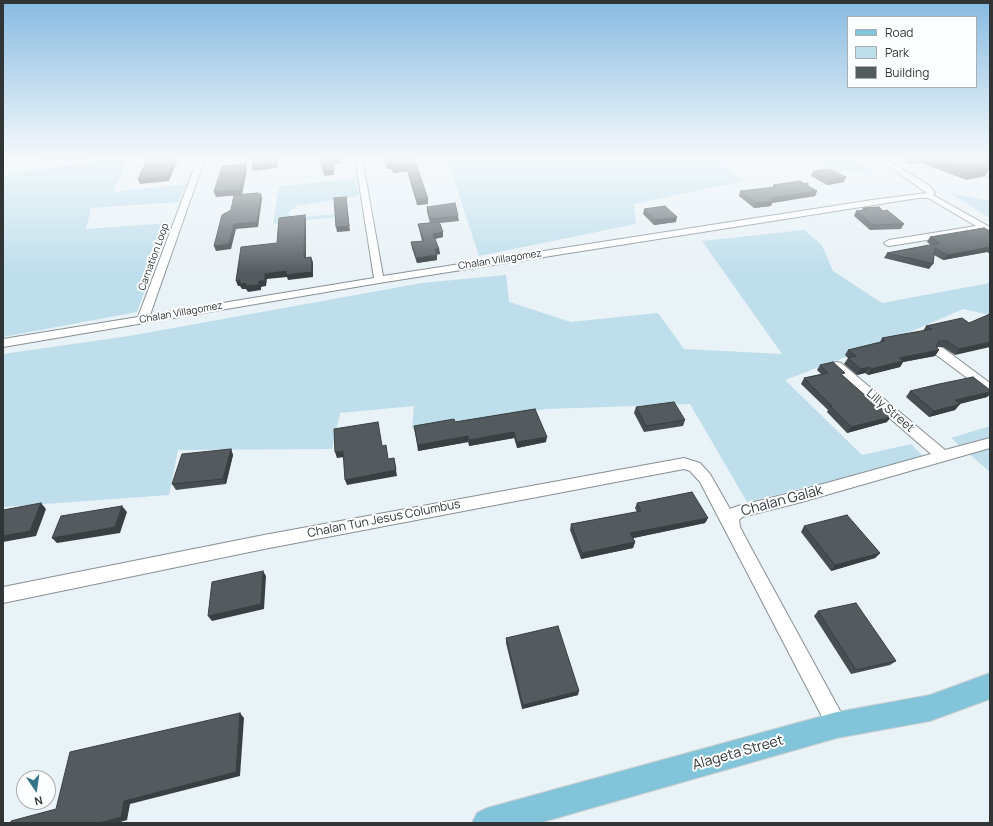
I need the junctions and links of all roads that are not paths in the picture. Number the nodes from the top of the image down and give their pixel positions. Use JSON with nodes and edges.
{"nodes":[{"id":1,"x":187,"y":197,"type":"edge"},
{"id":2,"x":365,"y":197,"type":"edge"},
{"id":3,"x":922,"y":197,"type":"edge"},
{"id":4,"x":929,"y":197,"type":"edge"},
{"id":5,"x":987,"y":230,"type":"edge"},
{"id":6,"x":889,"y":243,"type":"dead end"},
{"id":7,"x":379,"y":280,"type":"junction"},
{"id":8,"x":143,"y":319,"type":"junction"},
{"id":9,"x":3,"y":343,"type":"edge"},
{"id":10,"x":939,"y":350,"type":"edge"},
{"id":11,"x":837,"y":366,"type":"edge"},
{"id":12,"x":990,"y":390,"type":"edge"},
{"id":13,"x":990,"y":443,"type":"edge"},
{"id":14,"x":943,"y":457,"type":"junction"},
{"id":15,"x":732,"y":527,"type":"junction"},
{"id":16,"x":3,"y":595,"type":"edge"},
{"id":17,"x":990,"y":686,"type":"edge"},
{"id":18,"x":837,"y":725,"type":"junction"},
{"id":19,"x":487,"y":823,"type":"edge"}],
"edges":[{"from":1,"to":8,"type":"street","name":"Carnation Loop"},
{"from":2,"to":7,"type":"street"},
{"from":3,"to":7,"type":"street","name":"Chalan Villagomez"},
{"from":4,"to":5,"type":"street"},
{"from":5,"to":6,"type":"street"},
{"from":7,"to":8,"type":"street","name":"Chalan Villagomez"},
{"from":8,"to":9,"type":"street","name":"Chalan Villagomez"},
{"from":10,"to":12,"type":"street"},
{"from":11,"to":14,"type":"street","name":"Lilly Street"},
{"from":13,"to":14,"type":"street","name":"Chalan Galak"},
{"from":14,"to":15,"type":"street","name":"Chalan Galak"},
{"from":15,"to":16,"type":"street","name":"Chalan Tun Jesus Columbus"},
{"from":15,"to":18,"type":"street","name":"Chalan Galak"},
{"from":17,"to":18,"type":"main road","name":"Alageta Street"},
{"from":18,"to":19,"type":"main road","name":"Alageta Street"}]}
